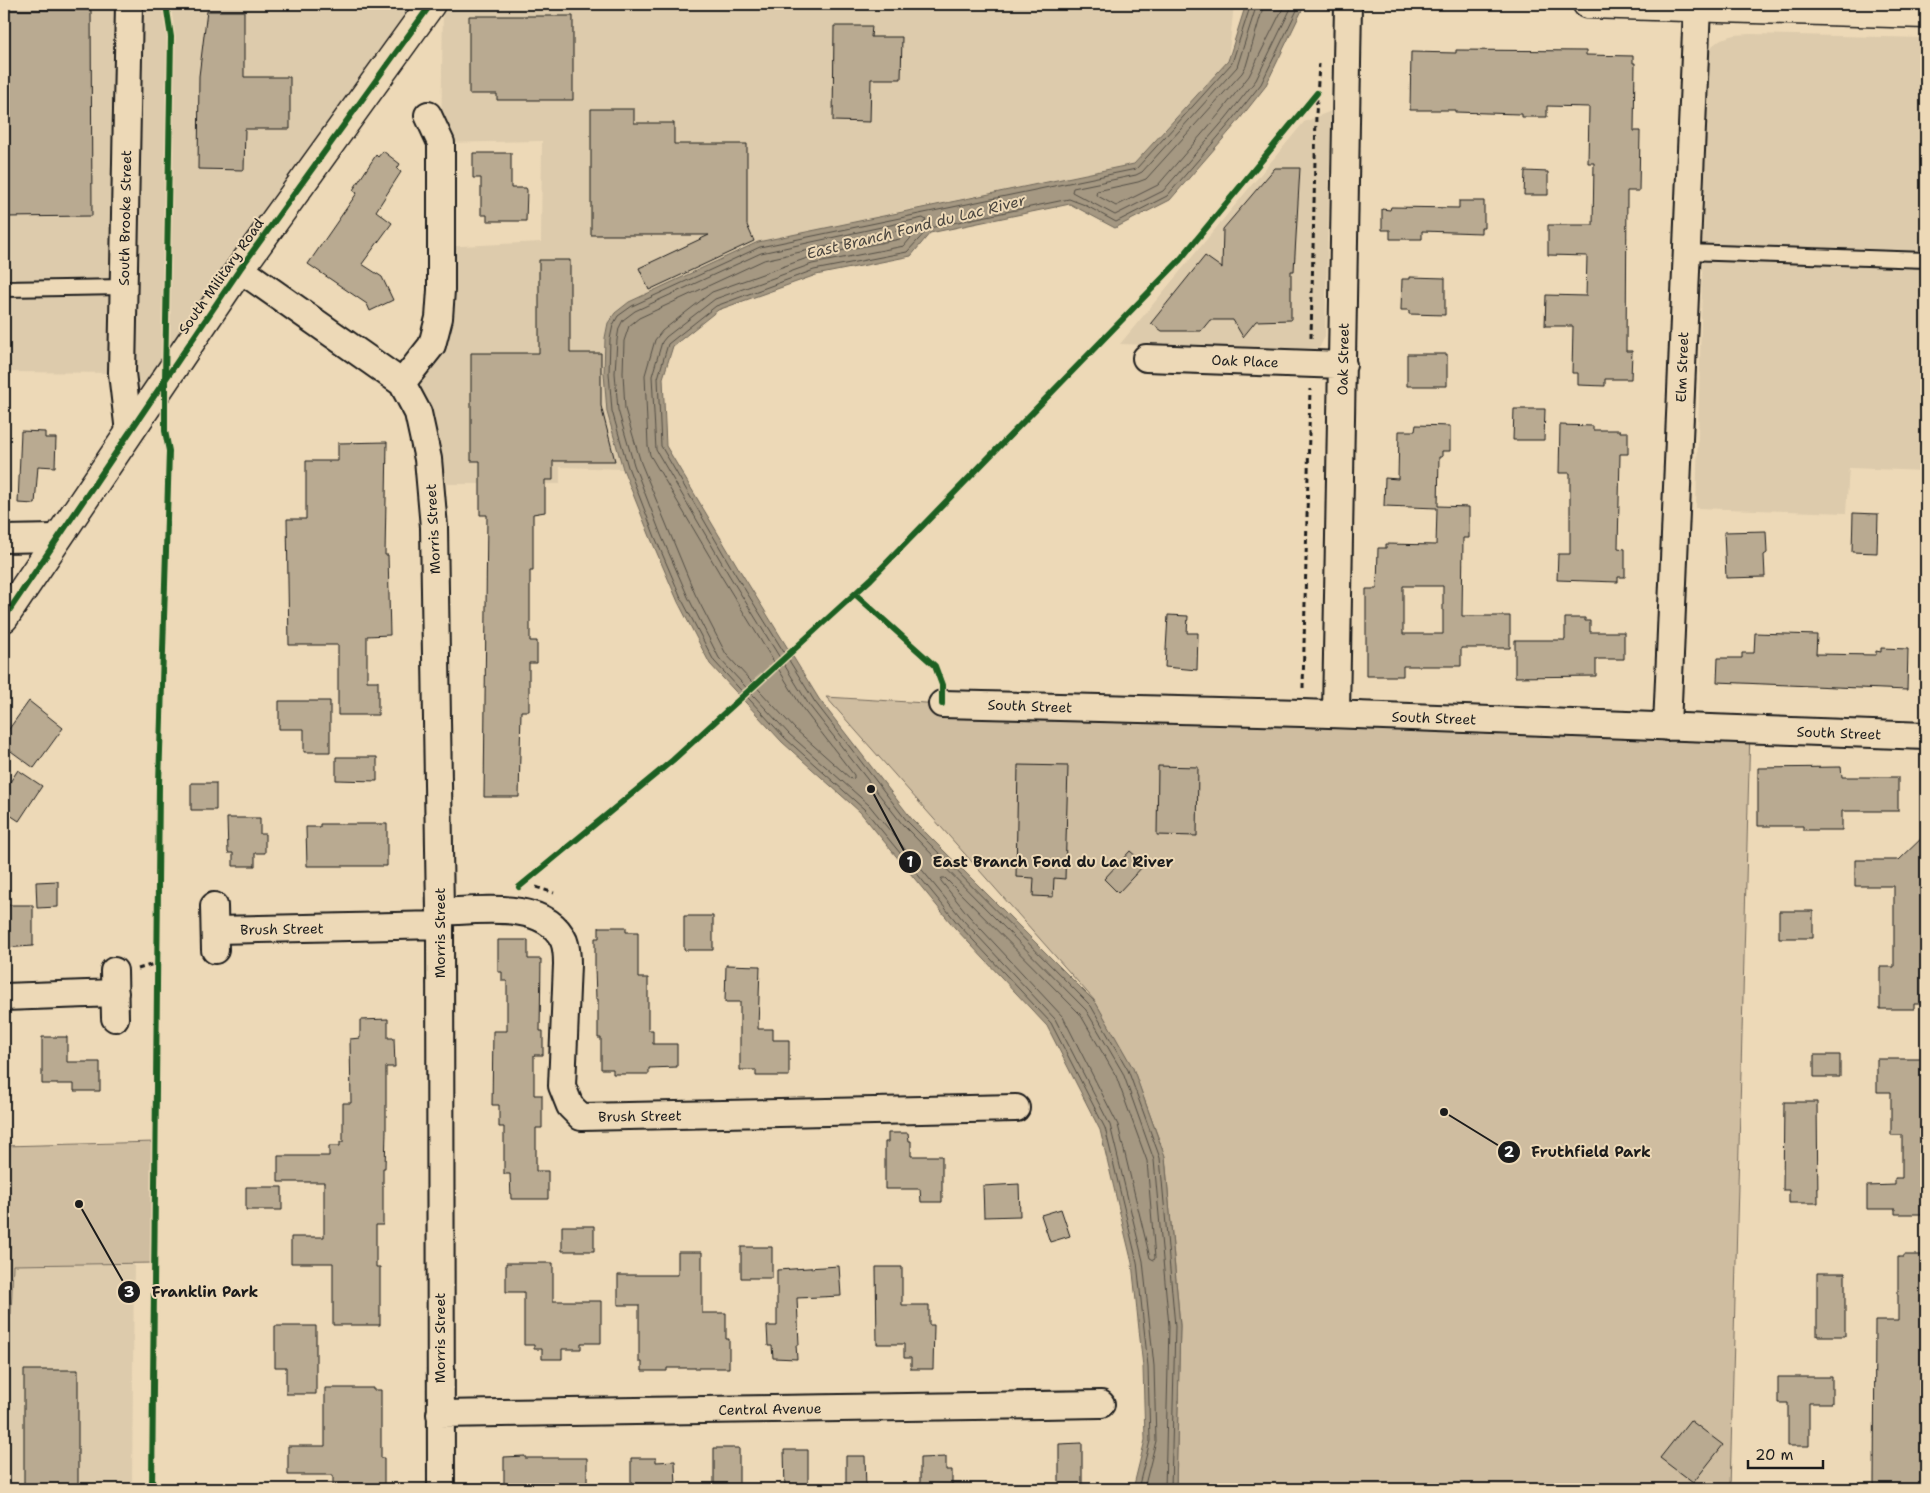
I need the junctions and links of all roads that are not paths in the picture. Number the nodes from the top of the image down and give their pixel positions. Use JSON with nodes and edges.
{"nodes":[{"id":1,"x":129,"y":4,"type":"edge"},
{"id":2,"x":431,"y":4,"type":"edge"},
{"id":3,"x":1348,"y":4,"type":"edge"},
{"id":4,"x":1587,"y":4,"type":"edge"},
{"id":5,"x":1697,"y":7,"type":"junction"},
{"id":6,"x":1926,"y":14,"type":"edge"},
{"id":7,"x":428,"y":114,"type":"dead end"},
{"id":8,"x":1686,"y":252,"type":"junction"},
{"id":9,"x":1926,"y":260,"type":"edge"},
{"id":10,"x":240,"y":269,"type":"junction"},
{"id":11,"x":124,"y":287,"type":"junction"},
{"id":12,"x":4,"y":289,"type":"edge"},
{"id":13,"x":1146,"y":358,"type":"dead end"},
{"id":14,"x":1343,"y":365,"type":"junction"},
{"id":15,"x":402,"y":383,"type":"junction"},
{"id":16,"x":129,"y":432,"type":"junction"},
{"id":17,"x":57,"y":538,"type":"junction"},
{"id":18,"x":4,"y":539,"type":"edge"},
{"id":19,"x":4,"y":618,"type":"edge"},
{"id":20,"x":942,"y":704,"type":"dead end"},
{"id":21,"x":1336,"y":714,"type":"junction"},
{"id":22,"x":1667,"y":726,"type":"junction"},
{"id":23,"x":1926,"y":736,"type":"edge"},
{"id":24,"x":440,"y":919,"type":"junction"},
{"id":25,"x":215,"y":929,"type":"dead end"},
{"id":26,"x":115,"y":994,"type":"dead end"},
{"id":27,"x":4,"y":997,"type":"edge"},
{"id":28,"x":1016,"y":1108,"type":"dead end"},
{"id":29,"x":1101,"y":1404,"type":"dead end"},
{"id":30,"x":440,"y":1414,"type":"junction"},
{"id":31,"x":440,"y":1489,"type":"edge"}],
"edges":[{"from":1,"to":11,"type":"street","name":"South Brooke Street"},
{"from":2,"to":10,"type":"main road","name":"South Military Road"},
{"from":3,"to":14,"type":"street","name":"Oak Street"},
{"from":4,"to":5,"type":"main road"},
{"from":5,"to":6,"type":"main road"},
{"from":5,"to":8,"type":"street","name":"Elm Street"},
{"from":7,"to":15,"type":"street"},
{"from":8,"to":9,"type":"lane"},
{"from":8,"to":22,"type":"street","name":"Elm Street"},
{"from":10,"to":15,"type":"street","name":"Morris Street"},
{"from":10,"to":16,"type":"main road","name":"South Military Road"},
{"from":11,"to":12,"type":"lane"},
{"from":11,"to":16,"type":"street","name":"South Brooke Street"},
{"from":13,"to":14,"type":"street","name":"Oak Place"},
{"from":14,"to":21,"type":"street","name":"Oak Street"},
{"from":15,"to":24,"type":"street","name":"Morris Street"},
{"from":16,"to":17,"type":"main road","name":"South Military Road"},
{"from":17,"to":18,"type":"street"},
{"from":17,"to":19,"type":"main road","name":"South Military Road"},
{"from":20,"to":21,"type":"street","name":"South Street"},
{"from":21,"to":22,"type":"street","name":"South Street"},
{"from":22,"to":23,"type":"street","name":"South Street"},
{"from":24,"to":25,"type":"street","name":"Brush Street"},
{"from":24,"to":28,"type":"street","name":"Brush Street"},
{"from":24,"to":30,"type":"street","name":"Morris Street"},
{"from":26,"to":27,"type":"street"},
{"from":29,"to":30,"type":"street","name":"Central Avenue"},
{"from":30,"to":31,"type":"street","name":"Morris Street"}]}
